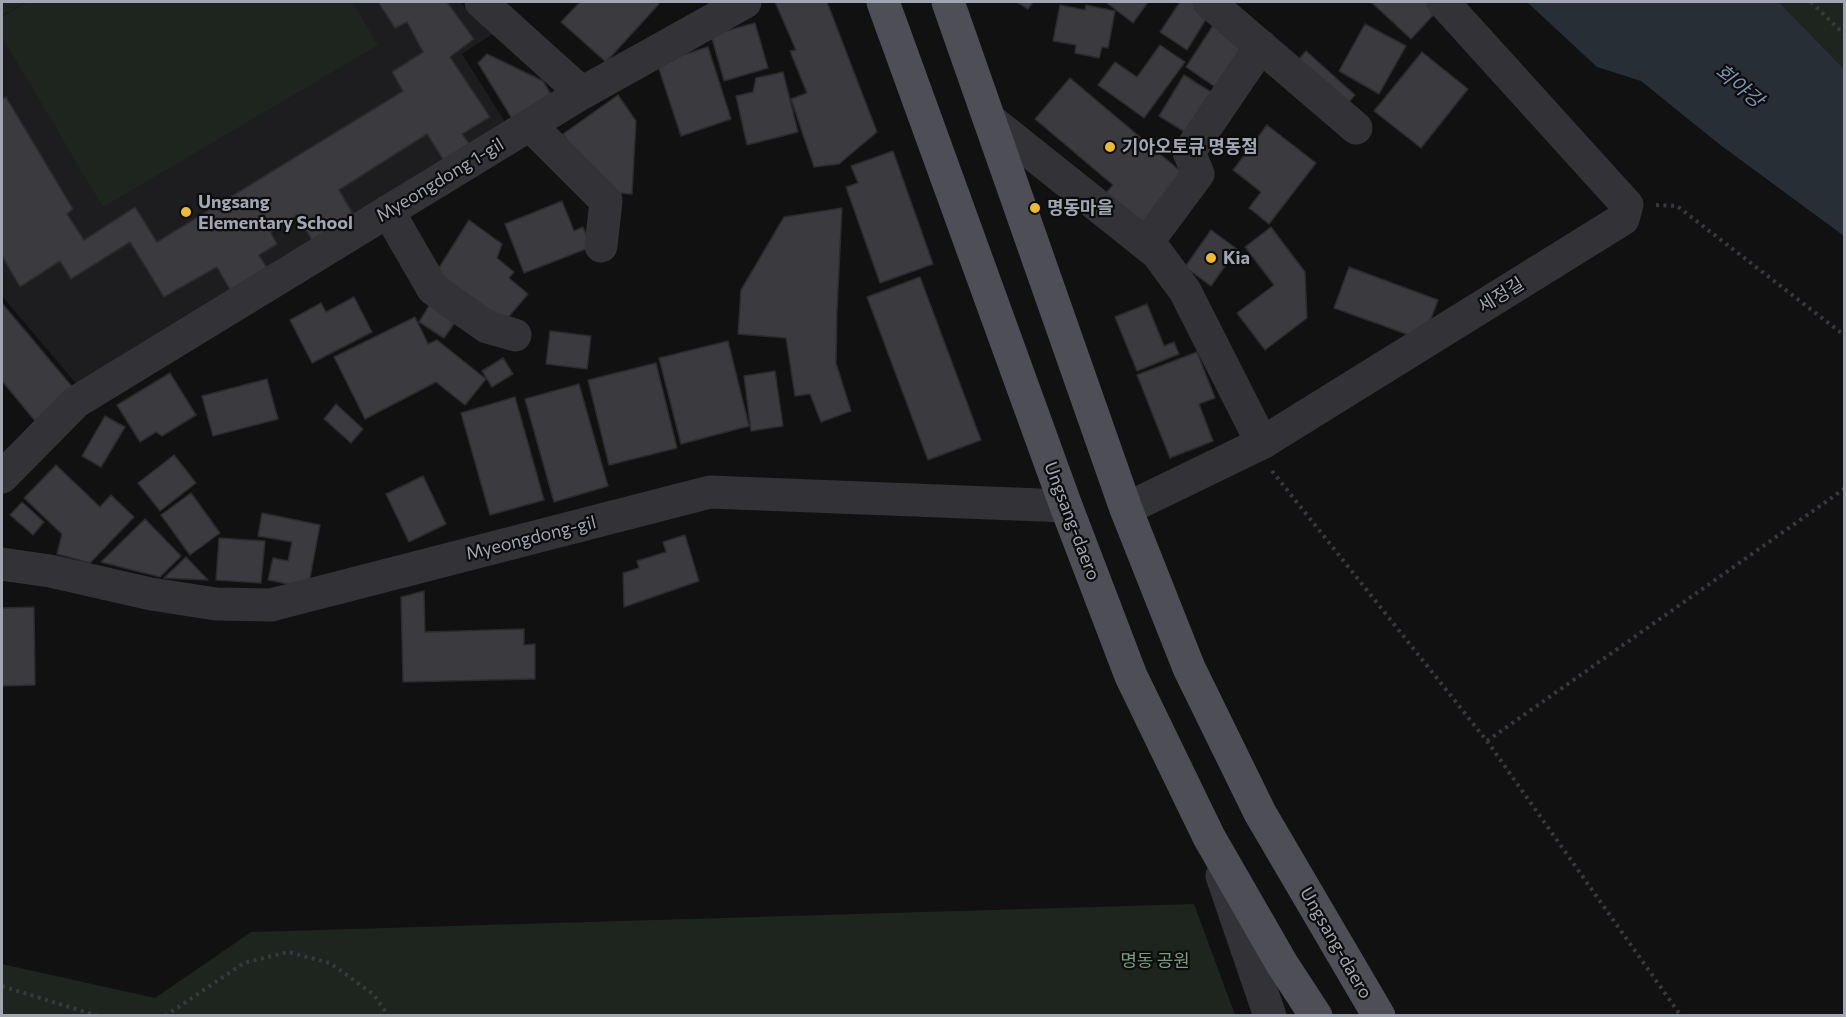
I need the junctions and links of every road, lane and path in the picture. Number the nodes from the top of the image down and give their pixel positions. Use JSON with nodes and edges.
{"nodes":[{"id":1,"x":481,"y":2,"type":"edge"},
{"id":2,"x":745,"y":2,"type":"edge"},
{"id":3,"x":883,"y":2,"type":"edge"},
{"id":4,"x":948,"y":2,"type":"edge"},
{"id":5,"x":1209,"y":2,"type":"edge"},
{"id":6,"x":1443,"y":2,"type":"edge"},
{"id":7,"x":1811,"y":2,"type":"edge"},
{"id":8,"x":1845,"y":34,"type":"edge"},
{"id":9,"x":1261,"y":46,"type":"junction"},
{"id":10,"x":582,"y":93,"type":"junction"},
{"id":11,"x":990,"y":120,"type":"junction"},
{"id":12,"x":530,"y":125,"type":"junction"},
{"id":13,"x":1356,"y":128,"type":"dead end"},
{"id":14,"x":1627,"y":205,"type":"junction"},
{"id":15,"x":388,"y":211,"type":"junction"},
{"id":16,"x":1146,"y":244,"type":"junction"},
{"id":17,"x":601,"y":246,"type":"dead end"},
{"id":18,"x":1845,"y":335,"type":"edge"},
{"id":19,"x":515,"y":336,"type":"dead end"},
{"id":20,"x":1257,"y":445,"type":"junction"},
{"id":21,"x":2,"y":477,"type":"edge"},
{"id":22,"x":1845,"y":489,"type":"edge"},
{"id":23,"x":1066,"y":506,"type":"junction"},
{"id":24,"x":1126,"y":509,"type":"junction"},
{"id":25,"x":2,"y":564,"type":"edge"},
{"id":26,"x":1487,"y":741,"type":"junction"},
{"id":27,"x":1209,"y":837,"type":"junction"},
{"id":28,"x":2,"y":986,"type":"edge"},
{"id":29,"x":98,"y":1016,"type":"edge"},
{"id":30,"x":165,"y":1016,"type":"edge"},
{"id":31,"x":389,"y":1016,"type":"edge"},
{"id":32,"x":1270,"y":1016,"type":"edge"},
{"id":33,"x":1316,"y":1016,"type":"edge"},
{"id":34,"x":1379,"y":1016,"type":"edge"},
{"id":35,"x":1681,"y":1016,"type":"edge"}],
"edges":[{"from":1,"to":10,"type":"street"},
{"from":2,"to":10,"type":"street","name":"Myeongdong 1-gil"},
{"from":3,"to":23,"type":"main road","name":"Ungsang-daero"},
{"from":4,"to":11,"type":"main road","name":"Ungsang-daero"},
{"from":5,"to":9,"type":"street"},
{"from":6,"to":14,"type":"street"},
{"from":7,"to":8,"type":"path"},
{"from":9,"to":13,"type":"street"},
{"from":9,"to":16,"type":"street"},
{"from":10,"to":12,"type":"street","name":"Myeongdong 1-gil"},
{"from":11,"to":16,"type":"street"},
{"from":11,"to":24,"type":"main road","name":"Ungsang-daero"},
{"from":12,"to":15,"type":"street","name":"Myeongdong 1-gil"},
{"from":12,"to":17,"type":"street"},
{"from":14,"to":18,"type":"path"},
{"from":14,"to":20,"type":"street","name":"세정길"},
{"from":15,"to":19,"type":"street"},
{"from":15,"to":21,"type":"street","name":"Myeongdong 1-gil"},
{"from":16,"to":20,"type":"street"},
{"from":20,"to":24,"type":"street","name":"세정길"},
{"from":20,"to":26,"type":"path"},
{"from":22,"to":26,"type":"path"},
{"from":23,"to":25,"type":"street","name":"Myeongdong-gil"},
{"from":23,"to":27,"type":"main road","name":"Ungsang-daero"},
{"from":24,"to":34,"type":"main road","name":"Ungsang-daero"},
{"from":26,"to":35,"type":"path"},
{"from":27,"to":32,"type":"street"},
{"from":27,"to":33,"type":"main road","name":"Ungsang-daero"},
{"from":28,"to":29,"type":"path"},
{"from":30,"to":31,"type":"path"}]}
